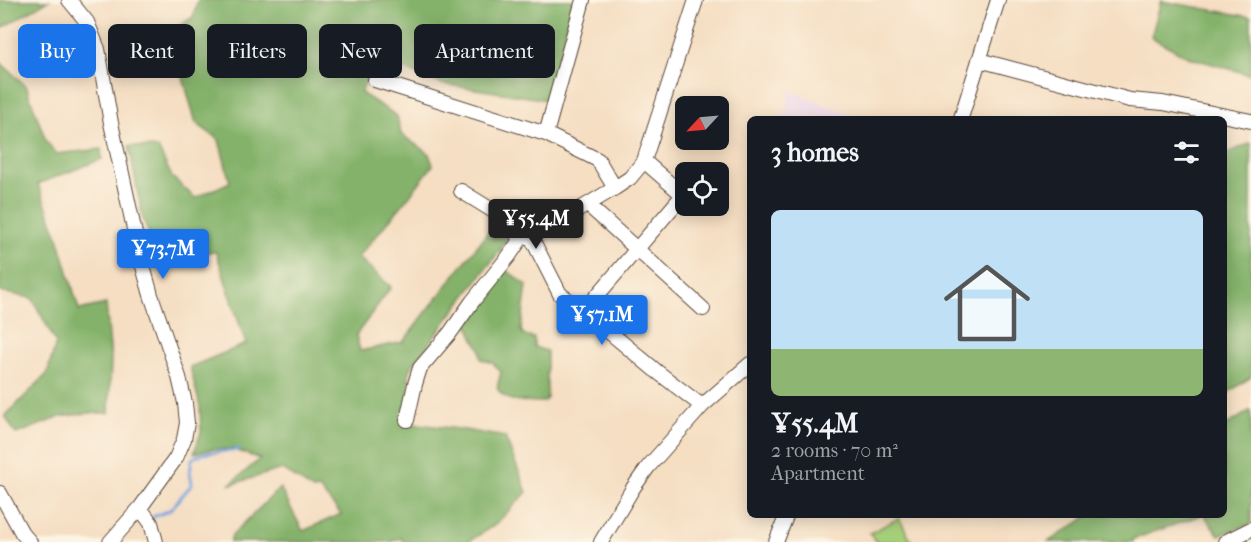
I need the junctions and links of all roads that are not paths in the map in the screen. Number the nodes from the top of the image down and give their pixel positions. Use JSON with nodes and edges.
{"nodes":[{"id":1,"x":69,"y":0,"type":"edge"},
{"id":2,"x":583,"y":0,"type":"edge"},
{"id":3,"x":696,"y":0,"type":"edge"},
{"id":4,"x":998,"y":0,"type":"edge"},
{"id":5,"x":979,"y":60,"type":"junction"},
{"id":6,"x":375,"y":80,"type":"dead end"},
{"id":7,"x":963,"y":116,"type":"edge"},
{"id":8,"x":1227,"y":116,"type":"edge"},
{"id":9,"x":1227,"y":116,"type":"edge"},
{"id":10,"x":1251,"y":121,"type":"edge"},
{"id":11,"x":546,"y":134,"type":"junction"},
{"id":12,"x":644,"y":162,"type":"junction"},
{"id":13,"x":615,"y":189,"type":"junction"},
{"id":14,"x":461,"y":190,"type":"dead end"},
{"id":15,"x":588,"y":205,"type":"junction"},
{"id":16,"x":526,"y":236,"type":"junction"},
{"id":17,"x":637,"y":249,"type":"junction"},
{"id":18,"x":703,"y":309,"type":"dead end"},
{"id":19,"x":584,"y":311,"type":"junction"},
{"id":20,"x":747,"y":367,"type":"edge"},
{"id":21,"x":702,"y":406,"type":"junction"},
{"id":22,"x":407,"y":420,"type":"dead end"},
{"id":23,"x":0,"y":493,"type":"edge"},
{"id":24,"x":140,"y":508,"type":"junction"},
{"id":25,"x":785,"y":518,"type":"edge"},
{"id":26,"x":1251,"y":529,"type":"edge"},
{"id":27,"x":30,"y":542,"type":"edge"},
{"id":28,"x":110,"y":542,"type":"edge"},
{"id":29,"x":156,"y":542,"type":"edge"},
{"id":30,"x":601,"y":542,"type":"edge"},
{"id":31,"x":776,"y":542,"type":"edge"},
{"id":32,"x":1225,"y":542,"type":"edge"}],
"edges":[{"from":1,"to":24,"type":"street"},
{"from":2,"to":11,"type":"street"},
{"from":3,"to":12,"type":"street"},
{"from":4,"to":5,"type":"street"},
{"from":5,"to":7,"type":"street"},
{"from":5,"to":8,"type":"street"},
{"from":6,"to":11,"type":"street"},
{"from":9,"to":10,"type":"street"},
{"from":11,"to":13,"type":"street"},
{"from":12,"to":13,"type":"street"},
{"from":12,"to":17,"type":"street"},
{"from":13,"to":15,"type":"street"},
{"from":14,"to":16,"type":"street"},
{"from":15,"to":16,"type":"street"},
{"from":15,"to":17,"type":"street"},
{"from":16,"to":19,"type":"street"},
{"from":16,"to":22,"type":"street"},
{"from":17,"to":18,"type":"street"},
{"from":17,"to":19,"type":"street"},
{"from":19,"to":21,"type":"street"},
{"from":20,"to":21,"type":"street"},
{"from":21,"to":30,"type":"street"},
{"from":23,"to":27,"type":"street"},
{"from":24,"to":28,"type":"street"},
{"from":24,"to":29,"type":"street"},
{"from":25,"to":31,"type":"street"},
{"from":26,"to":32,"type":"street"}]}
